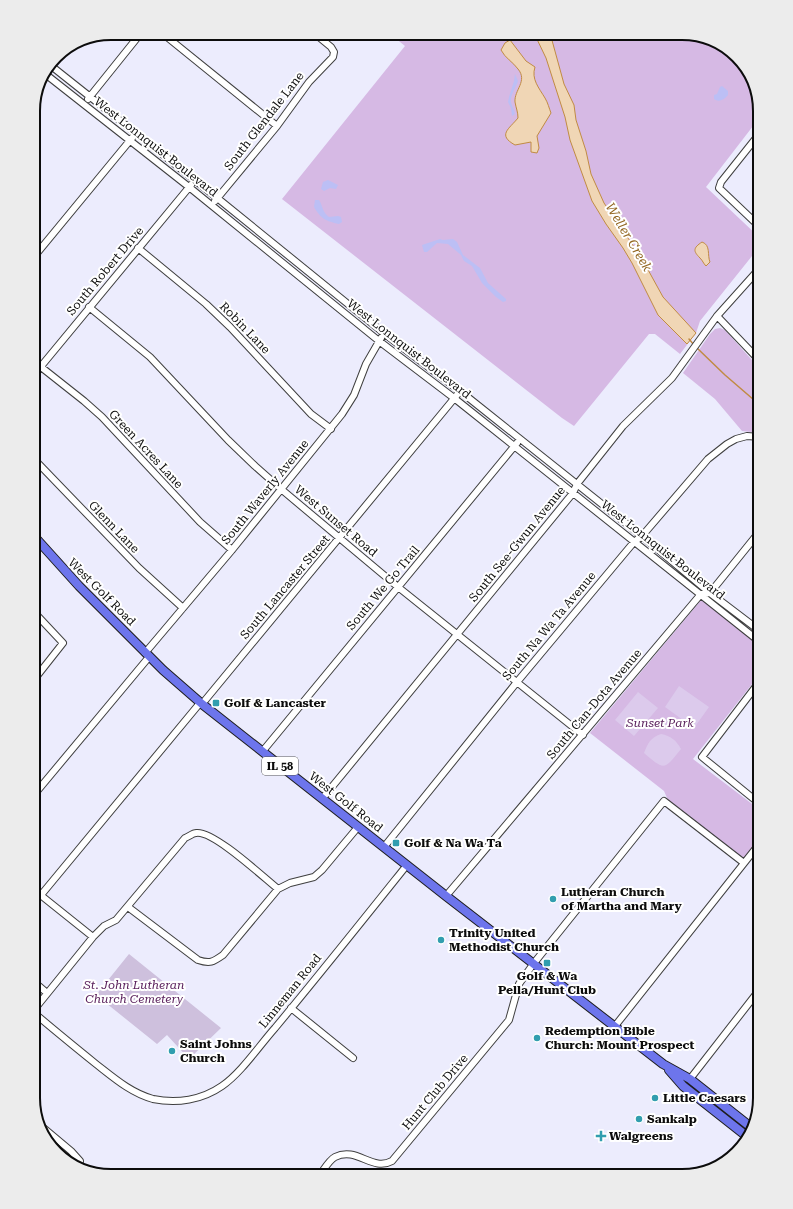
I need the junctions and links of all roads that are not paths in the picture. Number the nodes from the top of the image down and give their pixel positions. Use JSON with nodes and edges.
{"nodes":[{"id":1,"x":135,"y":40,"type":"edge"},
{"id":2,"x":171,"y":40,"type":"edge"},
{"id":3,"x":322,"y":40,"type":"edge"},
{"id":4,"x":54,"y":69,"type":"edge"},
{"id":5,"x":49,"y":77,"type":"edge"},
{"id":6,"x":89,"y":97,"type":"junction"},
{"id":7,"x":84,"y":104,"type":"junction"},
{"id":8,"x":277,"y":126,"type":"junction"},
{"id":9,"x":136,"y":133,"type":"junction"},
{"id":10,"x":130,"y":141,"type":"junction"},
{"id":11,"x":753,"y":142,"type":"edge"},
{"id":12,"x":195,"y":180,"type":"junction"},
{"id":13,"x":189,"y":187,"type":"junction"},
{"id":14,"x":217,"y":198,"type":"junction"},
{"id":15,"x":211,"y":205,"type":"junction"},
{"id":16,"x":753,"y":221,"type":"edge"},
{"id":17,"x":138,"y":248,"type":"junction"},
{"id":18,"x":40,"y":250,"type":"edge"},
{"id":19,"x":753,"y":276,"type":"edge"},
{"id":20,"x":90,"y":307,"type":"junction"},
{"id":21,"x":717,"y":316,"type":"junction"},
{"id":22,"x":385,"y":334,"type":"junction"},
{"id":23,"x":379,"y":341,"type":"junction"},
{"id":24,"x":753,"y":353,"type":"edge"},
{"id":25,"x":41,"y":366,"type":"joint"},
{"id":26,"x":460,"y":391,"type":"junction"},
{"id":27,"x":454,"y":398,"type":"junction"},
{"id":28,"x":331,"y":429,"type":"junction"},
{"id":29,"x":753,"y":436,"type":"edge"},
{"id":30,"x":520,"y":439,"type":"junction"},
{"id":31,"x":514,"y":446,"type":"junction"},
{"id":32,"x":40,"y":465,"type":"edge"},
{"id":33,"x":577,"y":484,"type":"junction"},
{"id":34,"x":281,"y":489,"type":"junction"},
{"id":35,"x":573,"y":494,"type":"junction"},
{"id":36,"x":642,"y":536,"type":"junction"},
{"id":37,"x":339,"y":539,"type":"junction"},
{"id":38,"x":753,"y":540,"type":"edge"},
{"id":39,"x":634,"y":542,"type":"junction"},
{"id":40,"x":40,"y":544,"type":"edge"},
{"id":41,"x":232,"y":550,"type":"junction"},
{"id":42,"x":398,"y":587,"type":"junction"},
{"id":43,"x":710,"y":593,"type":"junction"},
{"id":44,"x":701,"y":594,"type":"junction"},
{"id":45,"x":183,"y":608,"type":"junction"},
{"id":46,"x":40,"y":618,"type":"edge"},
{"id":47,"x":753,"y":626,"type":"edge"},
{"id":48,"x":457,"y":634,"type":"junction"},
{"id":49,"x":753,"y":636,"type":"edge"},
{"id":50,"x":147,"y":655,"type":"junction"},
{"id":51,"x":40,"y":672,"type":"edge"},
{"id":52,"x":517,"y":682,"type":"junction"},
{"id":53,"x":753,"y":690,"type":"edge"},
{"id":54,"x":201,"y":703,"type":"junction"},
{"id":55,"x":583,"y":735,"type":"junction"},
{"id":56,"x":262,"y":752,"type":"junction"},
{"id":57,"x":40,"y":787,"type":"edge"},
{"id":58,"x":753,"y":798,"type":"edge"},
{"id":59,"x":322,"y":799,"type":"junction"},
{"id":60,"x":358,"y":827,"type":"junction"},
{"id":61,"x":384,"y":847,"type":"junction"},
{"id":62,"x":753,"y":852,"type":"edge"},
{"id":63,"x":744,"y":863,"type":"junction"},
{"id":64,"x":407,"y":865,"type":"junction"},
{"id":65,"x":278,"y":889,"type":"junction"},
{"id":66,"x":41,"y":895,"type":"joint"},
{"id":67,"x":446,"y":896,"type":"junction"},
{"id":68,"x":128,"y":907,"type":"junction"},
{"id":69,"x":93,"y":937,"type":"junction"},
{"id":70,"x":534,"y":963,"type":"junction"},
{"id":71,"x":40,"y":987,"type":"edge"},
{"id":72,"x":47,"y":993,"type":"junction"},
{"id":73,"x":753,"y":998,"type":"edge"},
{"id":74,"x":40,"y":1002,"type":"edge"},
{"id":75,"x":291,"y":1008,"type":"junction"},
{"id":76,"x":40,"y":1018,"type":"edge"},
{"id":77,"x":614,"y":1026,"type":"junction"},
{"id":78,"x":353,"y":1058,"type":"dead end"},
{"id":79,"x":664,"y":1065,"type":"junction"},
{"id":80,"x":690,"y":1079,"type":"junction"},
{"id":81,"x":748,"y":1125,"type":"edge"},
{"id":82,"x":50,"y":1133,"type":"edge"},
{"id":83,"x":743,"y":1133,"type":"edge"},
{"id":84,"x":77,"y":1159,"type":"edge"},
{"id":85,"x":325,"y":1169,"type":"edge"}],
"edges":[{"from":1,"to":6,"type":"street"},
{"from":2,"to":8,"type":"street"},
{"from":3,"to":8,"type":"street","name":"South Glendale Lane"},
{"from":4,"to":6,"type":"street","name":"West Lonnquist Boulevard"},
{"from":5,"to":7,"type":"street","name":"West Lonnquist Boulevard"},
{"from":6,"to":7,"type":"street"},
{"from":6,"to":9,"type":"street","name":"West Lonnquist Boulevard"},
{"from":7,"to":10,"type":"street","name":"West Lonnquist Boulevard"},
{"from":8,"to":14,"type":"street","name":"South Glendale Lane"},
{"from":9,"to":10,"type":"street"},
{"from":9,"to":12,"type":"street","name":"West Lonnquist Boulevard"},
{"from":10,"to":13,"type":"street","name":"West Lonnquist Boulevard"},
{"from":10,"to":18,"type":"street"},
{"from":11,"to":16,"type":"street"},
{"from":12,"to":13,"type":"street","name":"South Robert Drive"},
{"from":12,"to":14,"type":"street","name":"West Lonnquist Boulevard"},
{"from":13,"to":15,"type":"street","name":"West Lonnquist Boulevard"},
{"from":13,"to":17,"type":"street","name":"South Robert Drive"},
{"from":14,"to":15,"type":"street","name":"South Glendale Lane"},
{"from":14,"to":22,"type":"street","name":"West Lonnquist Boulevard"},
{"from":15,"to":23,"type":"street","name":"West Lonnquist Boulevard"},
{"from":17,"to":20,"type":"street","name":"South Robert Drive"},
{"from":17,"to":28,"type":"street","name":"Robin Lane"},
{"from":19,"to":21,"type":"street","name":"South See-Gwun Avenue"},
{"from":20,"to":25,"type":"street","name":"South Robert Drive"},
{"from":20,"to":34,"type":"street","name":"West Sunset Road"},
{"from":21,"to":24,"type":"street"},
{"from":21,"to":33,"type":"street","name":"South See-Gwun Avenue"},
{"from":22,"to":23,"type":"street","name":"South Waverly Avenue"},
{"from":22,"to":26,"type":"street","name":"West Lonnquist Boulevard"},
{"from":23,"to":27,"type":"street","name":"West Lonnquist Boulevard"},
{"from":23,"to":28,"type":"street","name":"South Waverly Avenue"},
{"from":25,"to":41,"type":"street","name":"Green Acres Lane"},
{"from":26,"to":27,"type":"street","name":"South Lancaster Street"},
{"from":26,"to":30,"type":"street","name":"West Lonnquist Boulevard"},
{"from":27,"to":31,"type":"street","name":"West Lonnquist Boulevard"},
{"from":27,"to":37,"type":"street","name":"South Lancaster Street"},
{"from":28,"to":34,"type":"street","name":"South Waverly Avenue"},
{"from":29,"to":36,"type":"street","name":"South Na Wa Ta Avenue"},
{"from":30,"to":31,"type":"street","name":"South We Go Trail"},
{"from":30,"to":33,"type":"street","name":"West Lonnquist Boulevard"},
{"from":31,"to":35,"type":"street","name":"West Lonnquist Boulevard"},
{"from":31,"to":42,"type":"street","name":"South We Go Trail"},
{"from":32,"to":45,"type":"street","name":"Glenn Lane"},
{"from":33,"to":35,"type":"street","name":"South See-Gwun Avenue"},
{"from":33,"to":36,"type":"street","name":"West Lonnquist Boulevard"},
{"from":34,"to":37,"type":"street","name":"West Sunset Road"},
{"from":34,"to":41,"type":"street","name":"South Waverly Avenue"},
{"from":35,"to":39,"type":"street","name":"West Lonnquist Boulevard"},
{"from":35,"to":48,"type":"street","name":"South See-Gwun Avenue"},
{"from":36,"to":39,"type":"street","name":"South Na Wa Ta Avenue"},
{"from":36,"to":43,"type":"street","name":"West Lonnquist Boulevard"},
{"from":37,"to":42,"type":"street","name":"West Sunset Road"},
{"from":37,"to":54,"type":"street","name":"South Lancaster Street"},
{"from":38,"to":43,"type":"street"},
{"from":39,"to":44,"type":"street","name":"West Lonnquist Boulevard"},
{"from":39,"to":52,"type":"street","name":"South Na Wa Ta Avenue"},
{"from":40,"to":50,"type":"main road","name":"West Golf Road","number":"IL 58"},
{"from":41,"to":45,"type":"street","name":"South Waverly Avenue"},
{"from":42,"to":48,"type":"street","name":"West Sunset Road"},
{"from":42,"to":56,"type":"street","name":"South We Go Trail"},
{"from":43,"to":44,"type":"street"},
{"from":43,"to":47,"type":"street","name":"West Lonnquist Boulevard"},
{"from":44,"to":49,"type":"street","name":"West Lonnquist Boulevard"},
{"from":44,"to":55,"type":"street","name":"South Can-Dota Avenue"},
{"from":45,"to":50,"type":"street","name":"South Waverly Avenue"},
{"from":46,"to":51,"type":"street"},
{"from":48,"to":52,"type":"street","name":"West Sunset Road"},
{"from":48,"to":59,"type":"street","name":"South See-Gwun Avenue"},
{"from":50,"to":54,"type":"main road","name":"West Golf Road","number":"IL 58"},
{"from":50,"to":57,"type":"street","name":"South Waverly Avenue"},
{"from":52,"to":55,"type":"street","name":"West Sunset Road"},
{"from":52,"to":61,"type":"street","name":"South Na Wa Ta Avenue"},
{"from":53,"to":58,"type":"street"},
{"from":54,"to":56,"type":"main road","name":"West Golf Road","number":"IL 58"},
{"from":54,"to":66,"type":"street","name":"South Lancaster Street"},
{"from":55,"to":67,"type":"street","name":"South Can-Dota Avenue"},
{"from":56,"to":59,"type":"main road","name":"West Golf Road","number":"IL 58"},
{"from":59,"to":60,"type":"main road","name":"West Golf Road","number":"IL 58"},
{"from":60,"to":61,"type":"main road","name":"West Golf Road","number":"IL 58"},
{"from":60,"to":65,"type":"street"},
{"from":61,"to":64,"type":"main road","name":"West Golf Road","number":"IL 58"},
{"from":62,"to":63,"type":"street"},
{"from":63,"to":70,"type":"street","name":"Hunt Club Drive"},
{"from":63,"to":77,"type":"street"},
{"from":64,"to":67,"type":"main road","name":"West Golf Road","number":"IL 58"},
{"from":64,"to":75,"type":"street","name":"Linneman Road"},
{"from":65,"to":68,"type":"street"},
{"from":65,"to":68,"type":"street","name":"Linneman Road"},
{"from":66,"to":69,"type":"street"},
{"from":67,"to":70,"type":"main road","name":"West Golf Road","number":"IL 58"},
{"from":68,"to":69,"type":"street","name":"Linneman Road"},
{"from":69,"to":72,"type":"street","name":"Linneman Road"},
{"from":70,"to":77,"type":"main road","name":"West Golf Road","number":"IL 58"},
{"from":70,"to":85,"type":"street","name":"Hunt Club Drive"},
{"from":71,"to":72,"type":"street"},
{"from":72,"to":74,"type":"street","name":"Linneman Road"},
{"from":73,"to":80,"type":"street"},
{"from":75,"to":76,"type":"street","name":"Linneman Road"},
{"from":75,"to":78,"type":"street"},
{"from":77,"to":79,"type":"main road","name":"West Golf Road","number":"IL 58"},
{"from":79,"to":80,"type":"main road","name":"West Golf Road","number":"IL 58"},
{"from":79,"to":83,"type":"main road","name":"West Golf Road","number":"IL 58"},
{"from":80,"to":81,"type":"main road","name":"West Golf Road","number":"IL 58"},
{"from":82,"to":84,"type":"street"}]}
